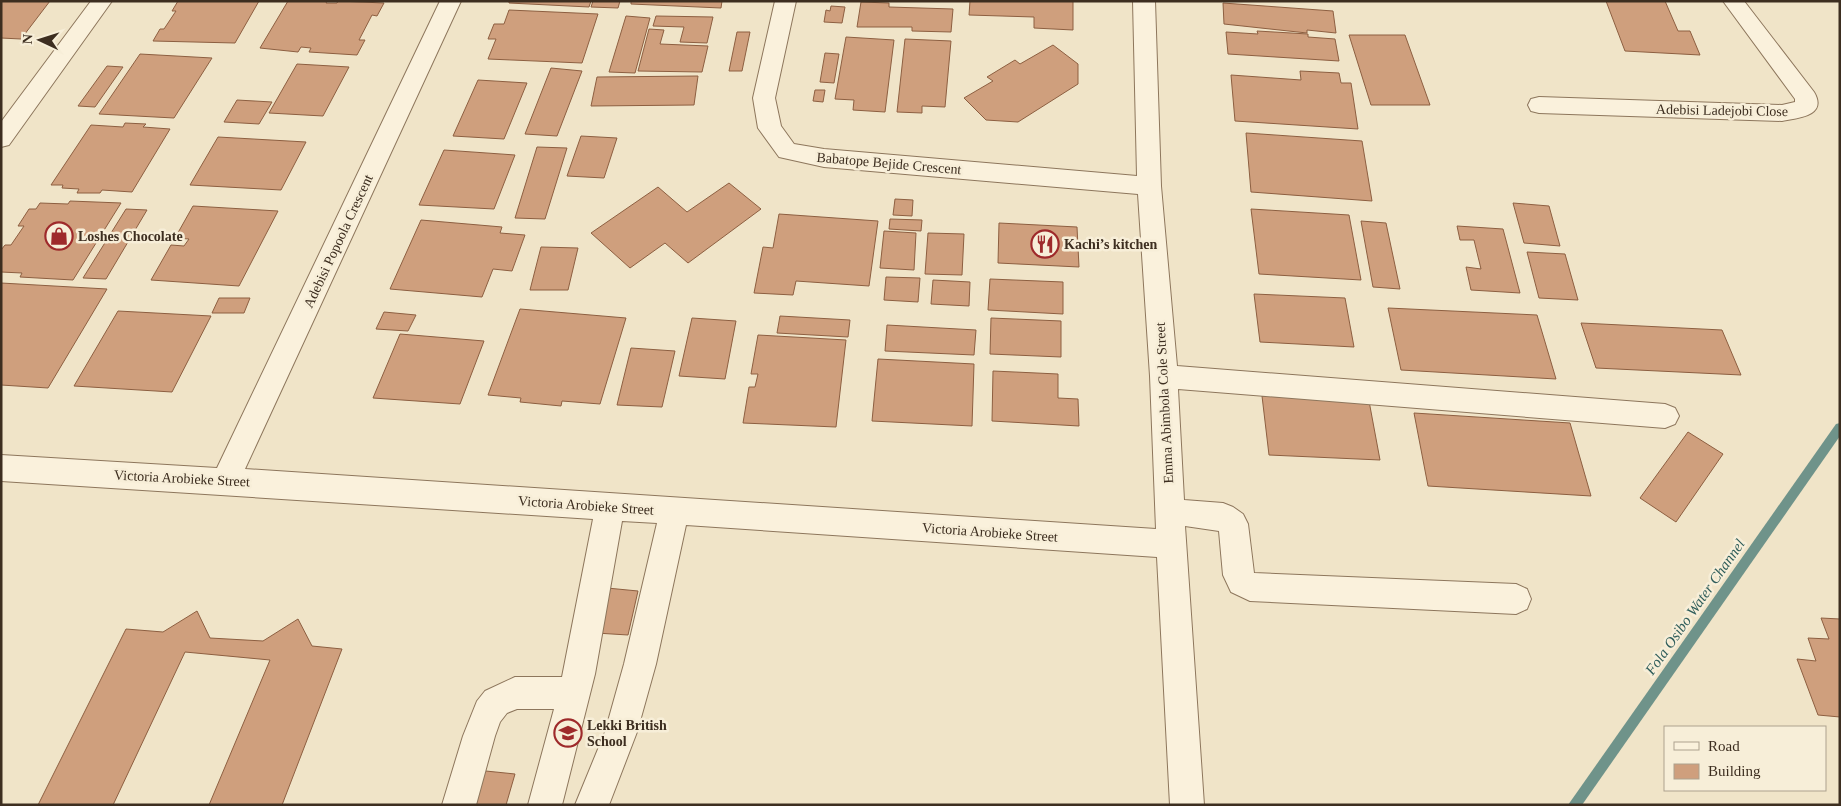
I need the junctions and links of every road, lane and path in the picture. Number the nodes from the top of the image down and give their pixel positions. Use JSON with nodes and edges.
{"nodes":[{"id":1,"x":102,"y":1,"type":"edge"},
{"id":2,"x":451,"y":1,"type":"edge"},
{"id":3,"x":786,"y":1,"type":"edge"},
{"id":4,"x":1144,"y":1,"type":"edge"},
{"id":5,"x":1733,"y":1,"type":"edge"},
{"id":6,"x":1539,"y":105,"type":"dead end"},
{"id":7,"x":1,"y":139,"type":"edge"},
{"id":8,"x":1150,"y":186,"type":"junction"},
{"id":9,"x":1164,"y":376,"type":"junction"},
{"id":10,"x":1665,"y":416,"type":"dead end"},
{"id":11,"x":1,"y":468,"type":"edge"},
{"id":12,"x":225,"y":481,"type":"junction"},
{"id":13,"x":610,"y":507,"type":"junction"},
{"id":14,"x":674,"y":511,"type":"junction"},
{"id":15,"x":1170,"y":512,"type":"junction"},
{"id":16,"x":1171,"y":544,"type":"junction"},
{"id":17,"x":1516,"y":599,"type":"dead end"},
{"id":18,"x":574,"y":694,"type":"junction"},
{"id":19,"x":459,"y":805,"type":"edge"},
{"id":20,"x":545,"y":805,"type":"edge"},
{"id":21,"x":592,"y":805,"type":"edge"},
{"id":22,"x":1187,"y":805,"type":"edge"}],
"edges":[{"from":1,"to":7,"type":"street"},
{"from":2,"to":12,"type":"street","name":"Adebisi Popoola Crescent"},
{"from":3,"to":8,"type":"street","name":"Babatope Bejide Crescent"},
{"from":4,"to":8,"type":"street","name":"Emma Abimbola Cole Street"},
{"from":5,"to":6,"type":"street","name":"Adebisi Ladejobi Close"},
{"from":8,"to":9,"type":"street","name":"Emma Abimbola Cole Street"},
{"from":9,"to":10,"type":"street"},
{"from":9,"to":15,"type":"street","name":"Emma Abimbola Cole Street"},
{"from":11,"to":12,"type":"street","name":"Victoria Arobieke Street"},
{"from":12,"to":13,"type":"street","name":"Victoria Arobieke Street"},
{"from":13,"to":14,"type":"street","name":"Victoria Arobieke Street"},
{"from":13,"to":18,"type":"street"},
{"from":14,"to":16,"type":"street","name":"Victoria Arobieke Street"},
{"from":14,"to":21,"type":"street"},
{"from":15,"to":16,"type":"street","name":"Emma Abimbola Cole Street"},
{"from":15,"to":17,"type":"street"},
{"from":16,"to":22,"type":"street","name":"Emma Abimbola Cole Street"},
{"from":18,"to":19,"type":"street"},
{"from":18,"to":20,"type":"street"}]}
